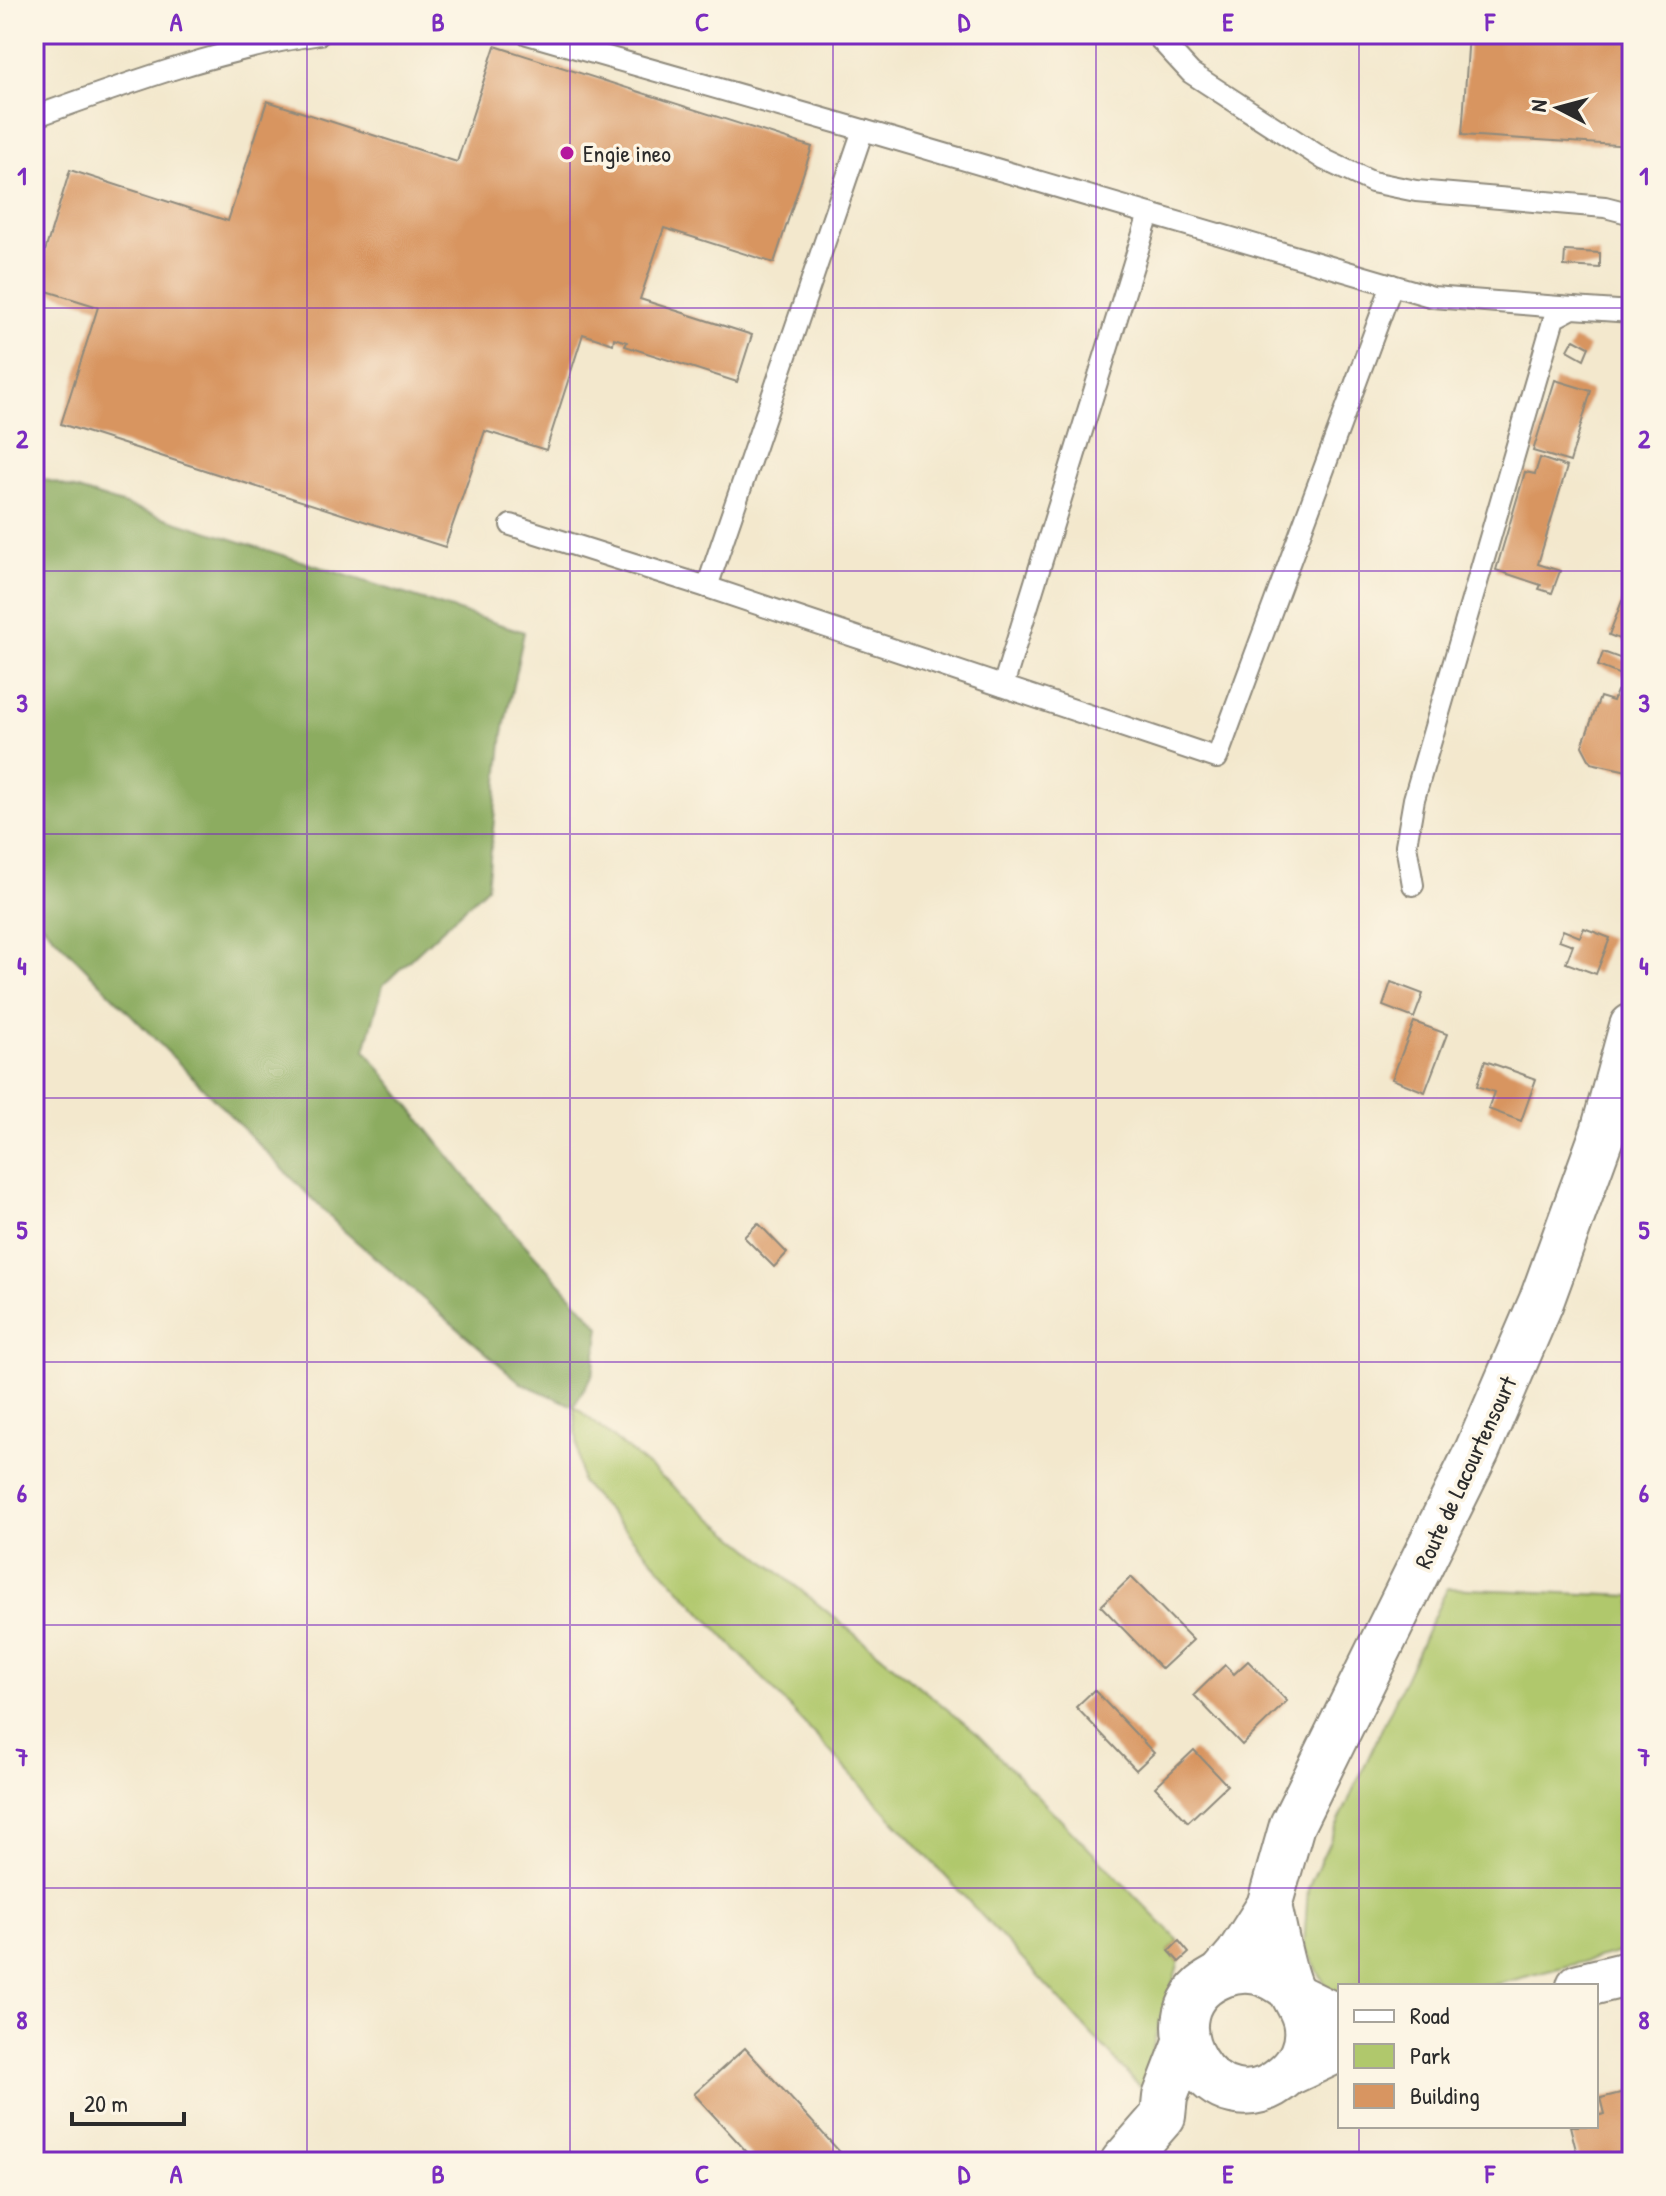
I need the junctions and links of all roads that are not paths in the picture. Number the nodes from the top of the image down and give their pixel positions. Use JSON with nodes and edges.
{"nodes":[{"id":1,"x":320,"y":34,"type":"edge"},
{"id":2,"x":527,"y":34,"type":"edge"},
{"id":3,"x":1155,"y":34,"type":"edge"},
{"id":4,"x":34,"y":117,"type":"edge"},
{"id":5,"x":863,"y":130,"type":"junction"},
{"id":6,"x":1149,"y":214,"type":"junction"},
{"id":7,"x":1632,"y":214,"type":"edge"},
{"id":8,"x":1392,"y":285,"type":"junction"},
{"id":9,"x":1573,"y":308,"type":"junction"},
{"id":10,"x":1632,"y":312,"type":"edge"},
{"id":11,"x":511,"y":525,"type":"dead end"},
{"id":12,"x":707,"y":587,"type":"junction"},
{"id":13,"x":1003,"y":686,"type":"junction"},
{"id":14,"x":1413,"y":885,"type":"dead end"},
{"id":15,"x":1632,"y":1026,"type":"edge"},
{"id":16,"x":1269,"y":1906,"type":"junction"},
{"id":17,"x":1632,"y":1973,"type":"edge"},
{"id":18,"x":1221,"y":1975,"type":"junction"},
{"id":19,"x":1587,"y":1984,"type":"edge"},
{"id":20,"x":1293,"y":1993,"type":"junction"},
{"id":21,"x":1338,"y":2017,"type":"edge"},
{"id":22,"x":1186,"y":2042,"type":"junction"},
{"id":23,"x":1338,"y":2050,"type":"edge"},
{"id":24,"x":1291,"y":2072,"type":"junction"},
{"id":25,"x":1244,"y":2092,"type":"junction"},
{"id":26,"x":1163,"y":2116,"type":"junction"},
{"id":27,"x":1123,"y":2162,"type":"edge"}],
"edges":[{"from":1,"to":4,"type":"lane"},
{"from":2,"to":5,"type":"lane"},
{"from":3,"to":7,"type":"lane"},
{"from":5,"to":6,"type":"lane"},
{"from":5,"to":12,"type":"lane"},
{"from":6,"to":8,"type":"lane"},
{"from":6,"to":13,"type":"lane"},
{"from":8,"to":9,"type":"lane"},
{"from":8,"to":13,"type":"lane"},
{"from":9,"to":10,"type":"lane"},
{"from":9,"to":14,"type":"lane"},
{"from":11,"to":12,"type":"lane"},
{"from":12,"to":13,"type":"lane"},
{"from":15,"to":16,"type":"main road","name":"Route de Lacourtensourt"},
{"from":16,"to":18,"type":"main road","name":"Route de Lacourtensourt"},
{"from":16,"to":20,"type":"main road"},
{"from":17,"to":19,"type":"main road"},
{"from":18,"to":20,"type":"main road"},
{"from":18,"to":22,"type":"main road","name":"Route de Lacourtensourt"},
{"from":20,"to":21,"type":"main road"},
{"from":20,"to":24,"type":"main road"},
{"from":22,"to":25,"type":"main road"},
{"from":22,"to":26,"type":"main road","name":"Route de Lacourtensourt"},
{"from":23,"to":24,"type":"main road"},
{"from":24,"to":25,"type":"main road"},
{"from":25,"to":26,"type":"main road"},
{"from":26,"to":27,"type":"main road","name":"Route de Lacourtensourt"}]}
